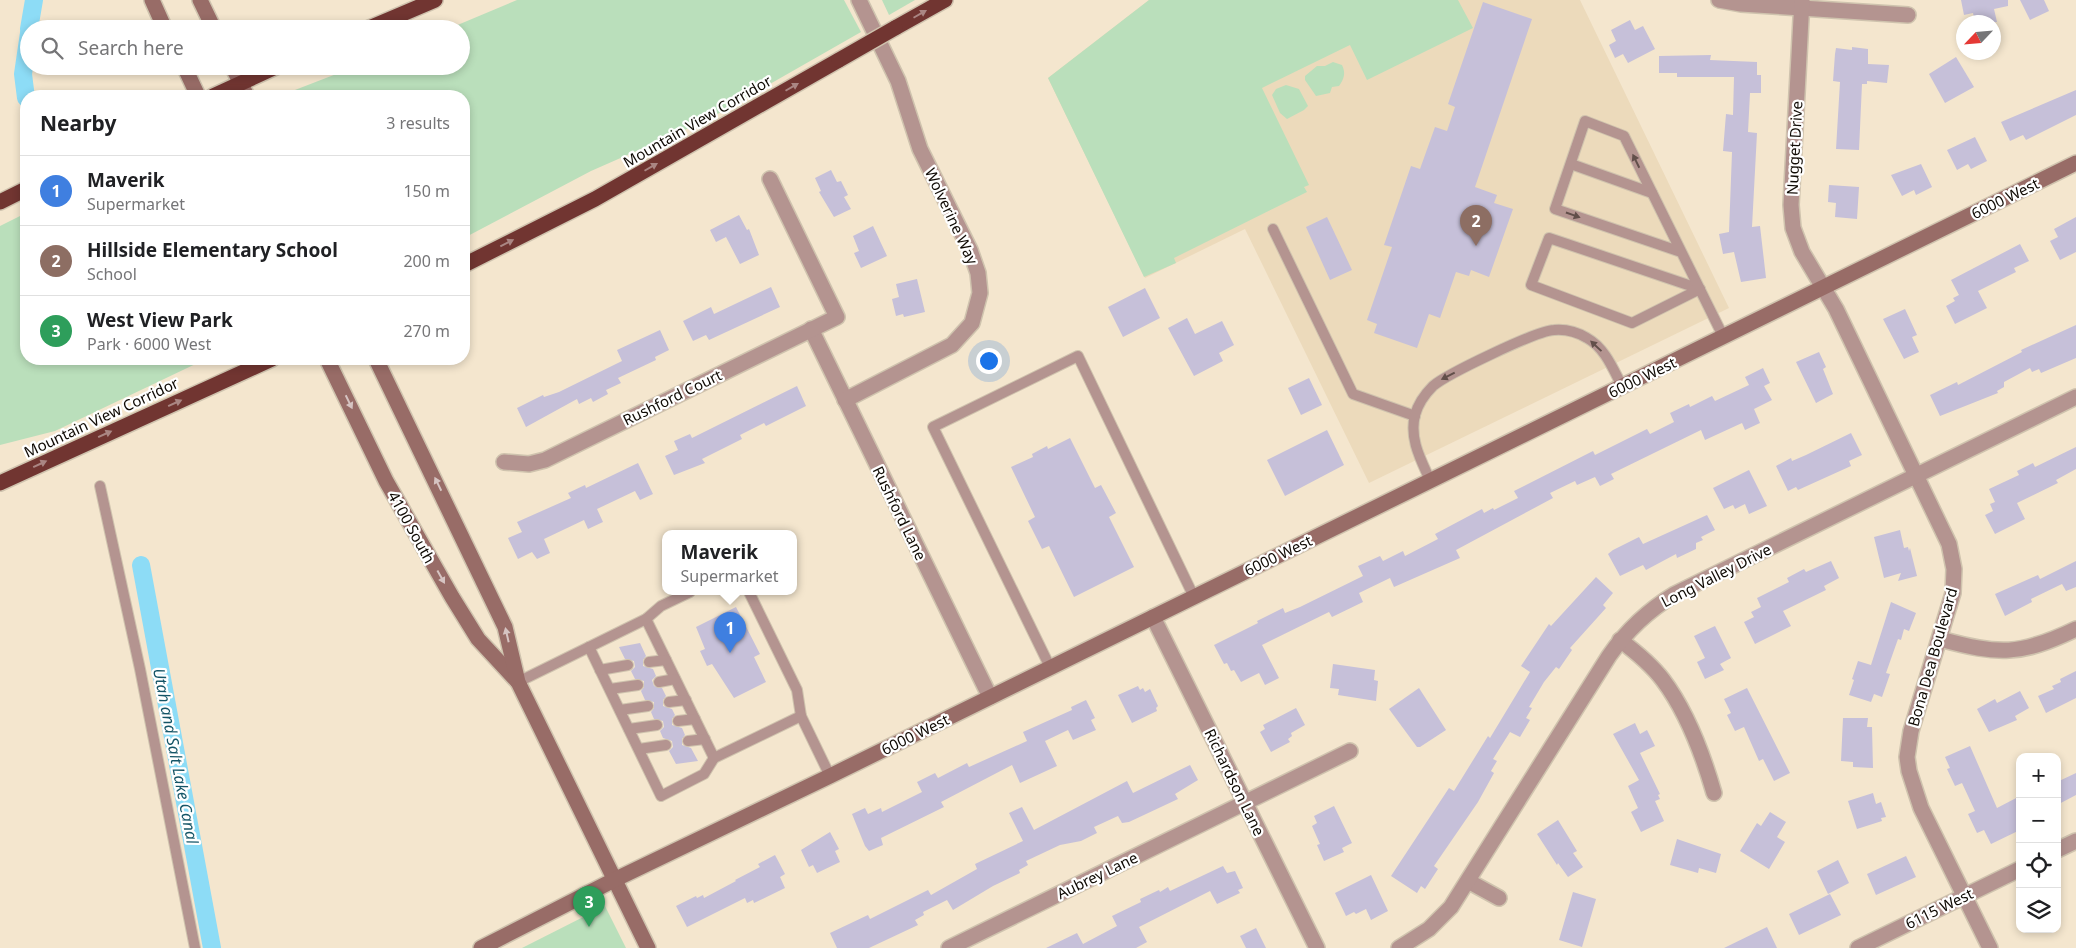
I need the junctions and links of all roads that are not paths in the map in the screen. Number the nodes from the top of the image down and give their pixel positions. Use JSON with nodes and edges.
{"nodes":[{"id":1,"x":152,"y":0,"type":"edge"},
{"id":2,"x":200,"y":0,"type":"edge"},
{"id":3,"x":435,"y":0,"type":"edge"},
{"id":4,"x":859,"y":0,"type":"edge"},
{"id":5,"x":945,"y":0,"type":"edge"},
{"id":6,"x":1719,"y":0,"type":"edge"},
{"id":7,"x":1802,"y":4,"type":"edge"},
{"id":8,"x":1908,"y":15,"type":"dead end"},
{"id":9,"x":161,"y":20,"type":"edge"},
{"id":10,"x":210,"y":20,"type":"edge"},
{"id":11,"x":388,"y":20,"type":"edge"},
{"id":12,"x":188,"y":75,"type":"edge"},
{"id":13,"x":236,"y":75,"type":"edge"},
{"id":14,"x":257,"y":75,"type":"edge"},
{"id":15,"x":240,"y":82,"type":"junction"},
{"id":16,"x":195,"y":90,"type":"edge"},
{"id":17,"x":224,"y":90,"type":"edge"},
{"id":18,"x":244,"y":90,"type":"edge"},
{"id":19,"x":2076,"y":163,"type":"edge"},
{"id":20,"x":1571,"y":164,"type":"junction"},
{"id":21,"x":770,"y":180,"type":"dead end"},
{"id":22,"x":20,"y":192,"type":"edge"},
{"id":23,"x":1652,"y":193,"type":"junction"},
{"id":24,"x":0,"y":202,"type":"edge"},
{"id":25,"x":1273,"y":229,"type":"dead end"},
{"id":26,"x":1681,"y":252,"type":"junction"},
{"id":27,"x":470,"y":262,"type":"edge"},
{"id":28,"x":1823,"y":288,"type":"junction"},
{"id":29,"x":1700,"y":289,"type":"junction"},
{"id":30,"x":811,"y":329,"type":"junction"},
{"id":31,"x":1724,"y":336,"type":"junction"},
{"id":32,"x":259,"y":365,"type":"edge"},
{"id":33,"x":330,"y":365,"type":"edge"},
{"id":34,"x":379,"y":365,"type":"edge"},
{"id":35,"x":1622,"y":386,"type":"junction"},
{"id":36,"x":2076,"y":397,"type":"edge"},
{"id":37,"x":845,"y":400,"type":"junction"},
{"id":38,"x":1415,"y":416,"type":"junction"},
{"id":39,"x":504,"y":462,"type":"dead end"},
{"id":40,"x":1917,"y":475,"type":"junction"},
{"id":41,"x":1430,"y":480,"type":"junction"},
{"id":42,"x":0,"y":483,"type":"edge"},
{"id":43,"x":100,"y":486,"type":"dead end"},
{"id":44,"x":684,"y":595,"type":"edge"},
{"id":45,"x":750,"y":595,"type":"edge"},
{"id":46,"x":1194,"y":596,"type":"junction"},
{"id":47,"x":1153,"y":617,"type":"junction"},
{"id":48,"x":646,"y":619,"type":"junction"},
{"id":49,"x":2076,"y":629,"type":"edge"},
{"id":50,"x":1940,"y":639,"type":"junction"},
{"id":51,"x":1620,"y":640,"type":"junction"},
{"id":52,"x":589,"y":647,"type":"junction"},
{"id":53,"x":666,"y":660,"type":"junction"},
{"id":54,"x":650,"y":662,"type":"dead end"},
{"id":55,"x":628,"y":666,"type":"dead end"},
{"id":56,"x":1050,"y":667,"type":"junction"},
{"id":57,"x":600,"y":670,"type":"junction"},
{"id":58,"x":676,"y":679,"type":"junction"},
{"id":59,"x":518,"y":682,"type":"junction"},
{"id":60,"x":659,"y":682,"type":"dead end"},
{"id":61,"x":638,"y":685,"type":"dead end"},
{"id":62,"x":610,"y":690,"type":"junction"},
{"id":63,"x":990,"y":697,"type":"junction"},
{"id":64,"x":686,"y":700,"type":"junction"},
{"id":65,"x":669,"y":702,"type":"dead end"},
{"id":66,"x":648,"y":706,"type":"dead end"},
{"id":67,"x":620,"y":710,"type":"junction"},
{"id":68,"x":801,"y":716,"type":"junction"},
{"id":69,"x":695,"y":719,"type":"junction"},
{"id":70,"x":678,"y":721,"type":"dead end"},
{"id":71,"x":657,"y":725,"type":"dead end"},
{"id":72,"x":629,"y":729,"type":"junction"},
{"id":73,"x":704,"y":739,"type":"junction"},
{"id":74,"x":688,"y":741,"type":"dead end"},
{"id":75,"x":666,"y":745,"type":"dead end"},
{"id":76,"x":639,"y":749,"type":"junction"},
{"id":77,"x":1350,"y":751,"type":"dead end"},
{"id":78,"x":714,"y":758,"type":"junction"},
{"id":79,"x":830,"y":776,"type":"junction"},
{"id":80,"x":1714,"y":793,"type":"dead end"},
{"id":81,"x":1245,"y":803,"type":"junction"},
{"id":82,"x":2076,"y":841,"type":"edge"},
{"id":83,"x":2061,"y":848,"type":"edge"},
{"id":84,"x":2016,"y":871,"type":"edge"},
{"id":85,"x":614,"y":880,"type":"junction"},
{"id":86,"x":1468,"y":881,"type":"junction"},
{"id":87,"x":1964,"y":896,"type":"junction"},
{"id":88,"x":1498,"y":898,"type":"dead end"},
{"id":89,"x":195,"y":948,"type":"edge"},
{"id":90,"x":481,"y":948,"type":"edge"},
{"id":91,"x":648,"y":948,"type":"edge"},
{"id":92,"x":949,"y":948,"type":"edge"},
{"id":93,"x":1317,"y":948,"type":"edge"},
{"id":94,"x":1399,"y":948,"type":"edge"},
{"id":95,"x":1858,"y":948,"type":"edge"},
{"id":96,"x":1990,"y":948,"type":"edge"}],
"edges":[{"from":1,"to":9,"type":"street"},
{"from":2,"to":10,"type":"street"},
{"from":3,"to":11,"type":"highway"},
{"from":4,"to":37,"type":"street","name":"Wolverine Way"},
{"from":27,"to":5,"type":"highway","name":"Mountain View Corridor","one_way":true,"bridge":true},
{"from":6,"to":7,"type":"street"},
{"from":7,"to":8,"type":"street"},
{"from":7,"to":28,"type":"street","name":"Nugget Drive"},
{"from":12,"to":16,"type":"street"},
{"from":13,"to":15,"type":"street"},
{"from":14,"to":15,"type":"highway"},
{"from":15,"to":17,"type":"highway"},
{"from":15,"to":18,"type":"street"},
{"from":19,"to":28,"type":"street","name":"6000 West"},
{"from":20,"to":23,"type":"lane"},
{"from":23,"to":20,"type":"lane","one_way":true},
{"from":20,"to":26,"type":"lane","one_way":true},
{"from":21,"to":30,"type":"street","name":"Rushford Court"},
{"from":22,"to":24,"type":"highway"},
{"from":23,"to":26,"type":"lane"},
{"from":25,"to":38,"type":"lane"},
{"from":26,"to":29,"type":"lane"},
{"from":28,"to":31,"type":"street","name":"6000 West"},
{"from":28,"to":40,"type":"street","name":"Bona Dea Boulevard"},
{"from":29,"to":29,"type":"lane"},
{"from":29,"to":31,"type":"lane"},
{"from":30,"to":37,"type":"street","name":"Rushford Lane"},
{"from":30,"to":39,"type":"street","name":"Rushford Court"},
{"from":31,"to":35,"type":"street","name":"6000 West"},
{"from":42,"to":32,"type":"highway","name":"Mountain View Corridor","one_way":true},
{"from":33,"to":59,"type":"street","name":"4100 South","one_way":true},
{"from":59,"to":34,"type":"street","name":"4100 South","one_way":true},
{"from":35,"to":38,"type":"lane","one_way":true},
{"from":35,"to":41,"type":"street","name":"6000 West"},
{"from":36,"to":40,"type":"street","name":"Long Valley Drive"},
{"from":37,"to":63,"type":"street","name":"Rushford Lane"},
{"from":38,"to":41,"type":"lane"},
{"from":40,"to":50,"type":"street","name":"Bona Dea Boulevard"},
{"from":40,"to":51,"type":"street","name":"Long Valley Drive"},
{"from":41,"to":46,"type":"street","name":"6000 West"},
{"from":43,"to":89,"type":"lane"},
{"from":44,"to":48,"type":"lane"},
{"from":45,"to":68,"type":"lane"},
{"from":46,"to":47,"type":"street","name":"6000 West"},
{"from":46,"to":56,"type":"lane"},
{"from":47,"to":56,"type":"street","name":"6000 West"},
{"from":47,"to":81,"type":"street","name":"Richardson Lane"},
{"from":48,"to":52,"type":"lane"},
{"from":48,"to":53,"type":"lane"},
{"from":49,"to":50,"type":"street"},
{"from":50,"to":87,"type":"street","name":"Bona Dea Boulevard"},
{"from":51,"to":80,"type":"street"},
{"from":51,"to":86,"type":"street","name":"Long Valley Drive"},
{"from":52,"to":57,"type":"lane"},
{"from":52,"to":59,"type":"lane"},
{"from":53,"to":54,"type":"lane"},
{"from":53,"to":58,"type":"lane"},
{"from":55,"to":57,"type":"lane"},
{"from":56,"to":63,"type":"street","name":"6000 West"},
{"from":57,"to":62,"type":"lane"},
{"from":58,"to":60,"type":"lane"},
{"from":58,"to":64,"type":"lane"},
{"from":59,"to":85,"type":"street","name":"4100 South"},
{"from":61,"to":62,"type":"lane"},
{"from":62,"to":67,"type":"lane"},
{"from":63,"to":79,"type":"street","name":"6000 West"},
{"from":64,"to":65,"type":"lane"},
{"from":64,"to":69,"type":"lane"},
{"from":66,"to":67,"type":"lane"},
{"from":67,"to":72,"type":"lane"},
{"from":68,"to":78,"type":"lane"},
{"from":68,"to":79,"type":"lane"},
{"from":69,"to":70,"type":"lane"},
{"from":69,"to":73,"type":"lane"},
{"from":71,"to":72,"type":"lane"},
{"from":72,"to":76,"type":"lane"},
{"from":73,"to":74,"type":"lane"},
{"from":73,"to":78,"type":"lane"},
{"from":75,"to":76,"type":"lane"},
{"from":76,"to":78,"type":"lane"},
{"from":77,"to":81,"type":"street","name":"Aubrey Lane"},
{"from":79,"to":85,"type":"street","name":"6000 West"},
{"from":81,"to":92,"type":"street","name":"Aubrey Lane"},
{"from":81,"to":93,"type":"street","name":"Richardson Lane"},
{"from":82,"to":83,"type":"street"},
{"from":84,"to":87,"type":"street","name":"6115 West"},
{"from":85,"to":90,"type":"street","name":"6000 West"},
{"from":85,"to":91,"type":"street","name":"4100 South"},
{"from":86,"to":88,"type":"street"},
{"from":86,"to":94,"type":"street","name":"Long Valley Drive"},
{"from":87,"to":95,"type":"street","name":"6115 West"},
{"from":87,"to":96,"type":"street","name":"Bona Dea Boulevard"}]}
